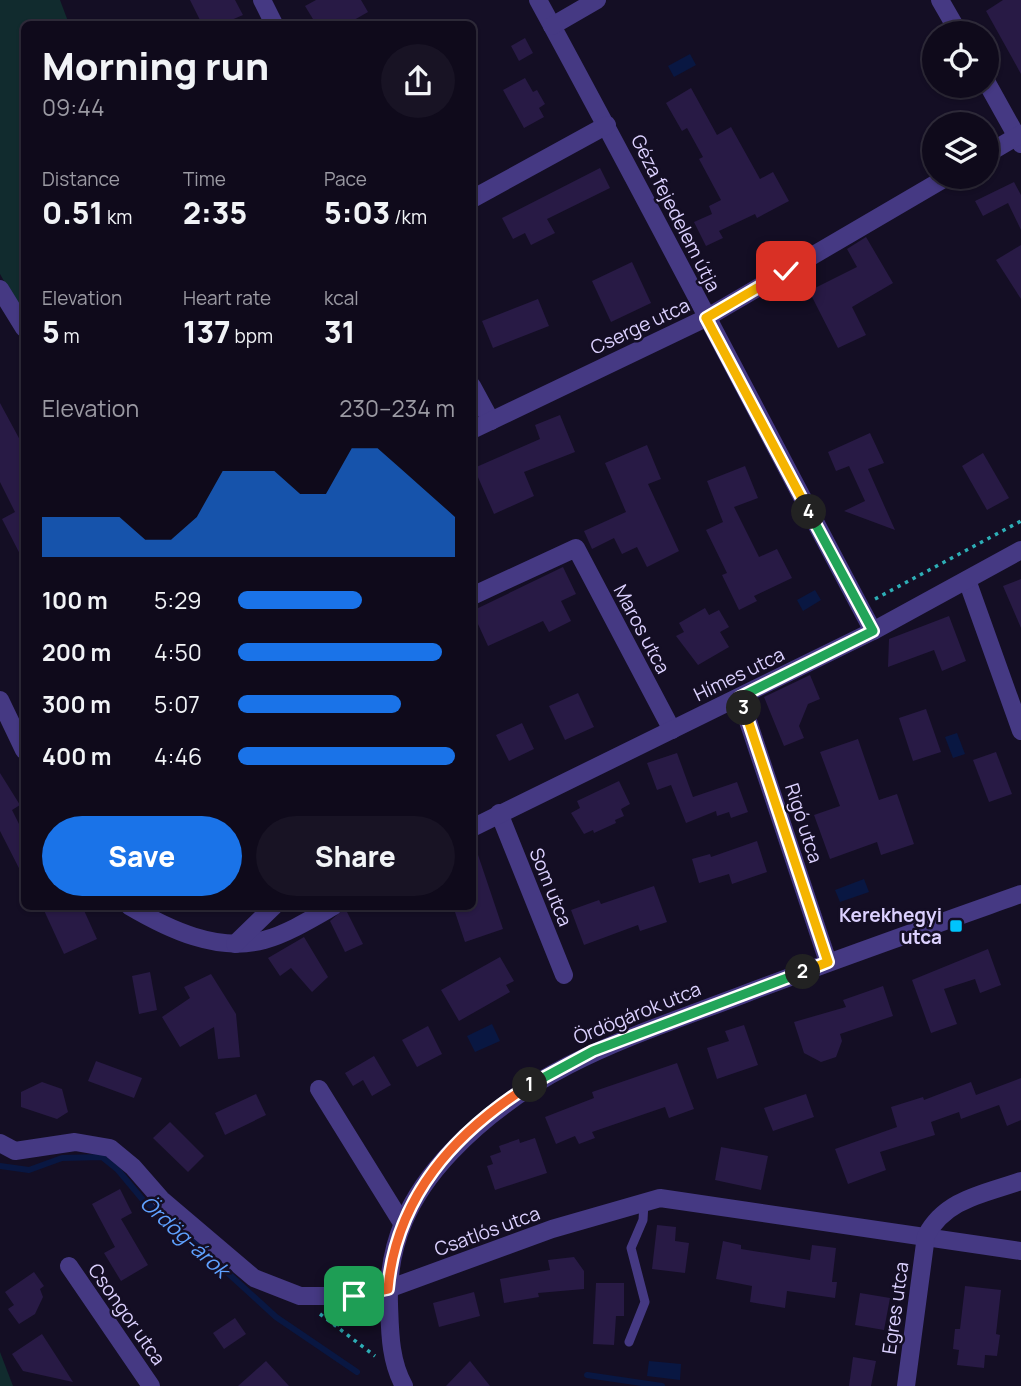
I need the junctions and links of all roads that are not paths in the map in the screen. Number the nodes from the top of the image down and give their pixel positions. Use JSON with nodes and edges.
{"nodes":[{"id":1,"x":262,"y":0,"type":"edge"},
{"id":2,"x":538,"y":0,"type":"edge"},
{"id":3,"x":597,"y":0,"type":"edge"},
{"id":4,"x":940,"y":0,"type":"edge"},
{"id":5,"x":272,"y":21,"type":"edge"},
{"id":6,"x":952,"y":21,"type":"edge"},
{"id":7,"x":552,"y":26,"type":"junction"},
{"id":8,"x":996,"y":98,"type":"edge"},
{"id":9,"x":607,"y":125,"type":"junction"},
{"id":10,"x":1020,"y":138,"type":"edge"},
{"id":11,"x":999,"y":148,"type":"edge"},
{"id":12,"x":926,"y":189,"type":"edge"},
{"id":13,"x":476,"y":197,"type":"edge"},
{"id":14,"x":0,"y":289,"type":"edge"},
{"id":15,"x":706,"y":318,"type":"junction"},
{"id":16,"x":21,"y":323,"type":"edge"},
{"id":17,"x":476,"y":393,"type":"edge"},
{"id":18,"x":491,"y":421,"type":"junction"},
{"id":19,"x":476,"y":427,"type":"edge"},
{"id":20,"x":1021,"y":550,"type":"edge"},
{"id":21,"x":967,"y":580,"type":"junction"},
{"id":22,"x":476,"y":594,"type":"edge"},
{"id":23,"x":873,"y":631,"type":"junction"},
{"id":24,"x":740,"y":697,"type":"junction"},
{"id":25,"x":0,"y":700,"type":"edge"},
{"id":26,"x":672,"y":730,"type":"junction"},
{"id":27,"x":1021,"y":731,"type":"edge"},
{"id":28,"x":21,"y":744,"type":"edge"},
{"id":29,"x":499,"y":813,"type":"junction"},
{"id":30,"x":476,"y":826,"type":"edge"},
{"id":31,"x":1021,"y":894,"type":"edge"},
{"id":32,"x":137,"y":910,"type":"edge"},
{"id":33,"x":270,"y":910,"type":"edge"},
{"id":34,"x":326,"y":910,"type":"edge"},
{"id":35,"x":235,"y":944,"type":"junction"},
{"id":36,"x":828,"y":962,"type":"junction"},
{"id":37,"x":564,"y":975,"type":"dead end"},
{"id":38,"x":318,"y":1089,"type":"dead end"},
{"id":39,"x":0,"y":1143,"type":"edge"},
{"id":40,"x":1021,"y":1181,"type":"edge"},
{"id":41,"x":644,"y":1203,"type":"junction"},
{"id":42,"x":402,"y":1223,"type":"junction"},
{"id":43,"x":926,"y":1236,"type":"junction"},
{"id":44,"x":1021,"y":1251,"type":"edge"},
{"id":45,"x":69,"y":1266,"type":"dead end"},
{"id":46,"x":388,"y":1289,"type":"junction"},
{"id":47,"x":629,"y":1342,"type":"dead end"},
{"id":48,"x":397,"y":1384,"type":"edge"},
{"id":49,"x":151,"y":1386,"type":"edge"},
{"id":50,"x":906,"y":1386,"type":"edge"}],
"edges":[{"from":1,"to":5,"type":"street"},
{"from":2,"to":7,"type":"street","name":"Géza fejedelem útja"},
{"from":3,"to":7,"type":"street"},
{"from":4,"to":6,"type":"street"},
{"from":7,"to":9,"type":"street","name":"Géza fejedelem útja"},
{"from":8,"to":10,"type":"street"},
{"from":9,"to":13,"type":"street"},
{"from":9,"to":15,"type":"street","name":"Géza fejedelem útja"},
{"from":10,"to":11,"type":"street"},
{"from":12,"to":15,"type":"street","name":"Cserge utca"},
{"from":14,"to":16,"type":"street"},
{"from":15,"to":18,"type":"street","name":"Cserge utca"},
{"from":15,"to":23,"type":"street","name":"Géza fejedelem útja"},
{"from":17,"to":18,"type":"street"},
{"from":18,"to":19,"type":"street","name":"Cserge utca"},
{"from":20,"to":21,"type":"street","name":"Hímes utca"},
{"from":21,"to":23,"type":"street","name":"Hímes utca"},
{"from":21,"to":27,"type":"street"},
{"from":22,"to":26,"type":"street","name":"Maros utca"},
{"from":23,"to":24,"type":"street","name":"Hímes utca"},
{"from":24,"to":26,"type":"street","name":"Hímes utca"},
{"from":24,"to":36,"type":"street","name":"Rigó utca"},
{"from":25,"to":28,"type":"street"},
{"from":26,"to":29,"type":"street","name":"Hímes utca"},
{"from":29,"to":30,"type":"street","name":"Hímes utca"},
{"from":29,"to":37,"type":"street","name":"Som utca"},
{"from":31,"to":36,"type":"street","name":"Ördögárok utca"},
{"from":32,"to":35,"type":"street"},
{"from":33,"to":35,"type":"street"},
{"from":34,"to":35,"type":"street"},
{"from":36,"to":42,"type":"street","name":"Ördögárok utca"},
{"from":38,"to":42,"type":"street"},
{"from":39,"to":46,"type":"street","name":"Csatlós utca"},
{"from":40,"to":43,"type":"street"},
{"from":41,"to":43,"type":"street","name":"Csatlós utca"},
{"from":41,"to":46,"type":"street","name":"Csatlós utca"},
{"from":41,"to":47,"type":"lane"},
{"from":42,"to":46,"type":"street","name":"Ördögárok utca"},
{"from":43,"to":44,"type":"street","name":"Csatlós utca"},
{"from":43,"to":50,"type":"street","name":"Egres utca"},
{"from":45,"to":49,"type":"street","name":"Csongor utca"},
{"from":46,"to":48,"type":"street","name":"Ördögárok utca"}]}
